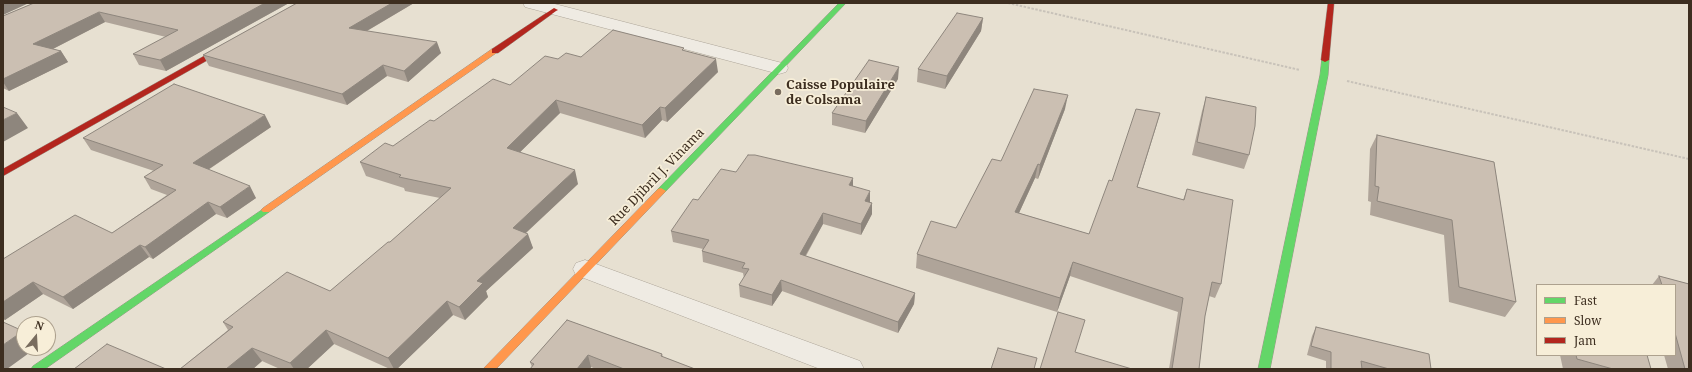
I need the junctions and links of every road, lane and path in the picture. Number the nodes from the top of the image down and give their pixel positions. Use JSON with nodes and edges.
{"nodes":[{"id":1,"x":531,"y":3,"type":"edge"},
{"id":2,"x":843,"y":3,"type":"edge"},
{"id":3,"x":1332,"y":3,"type":"edge"},
{"id":4,"x":554,"y":10,"type":"junction"},
{"id":5,"x":243,"y":38,"type":"edge"},
{"id":6,"x":779,"y":68,"type":"junction"},
{"id":7,"x":3,"y":173,"type":"edge"},
{"id":8,"x":585,"y":269,"type":"junction"},
{"id":9,"x":37,"y":369,"type":"edge"},
{"id":10,"x":489,"y":369,"type":"edge"},
{"id":11,"x":850,"y":369,"type":"edge"},
{"id":12,"x":1264,"y":369,"type":"edge"}],
"edges":[{"from":1,"to":4,"type":"street"},
{"from":2,"to":6,"type":"street","name":"Rue Djibril J. Vinama"},
{"from":3,"to":12,"type":"street"},
{"from":4,"to":6,"type":"street"},
{"from":4,"to":9,"type":"street"},
{"from":5,"to":7,"type":"street"},
{"from":6,"to":8,"type":"street","name":"Rue Djibril J. Vinama"},
{"from":8,"to":10,"type":"street","name":"Rue Djibril J. Vinama"},
{"from":8,"to":11,"type":"street"}]}
